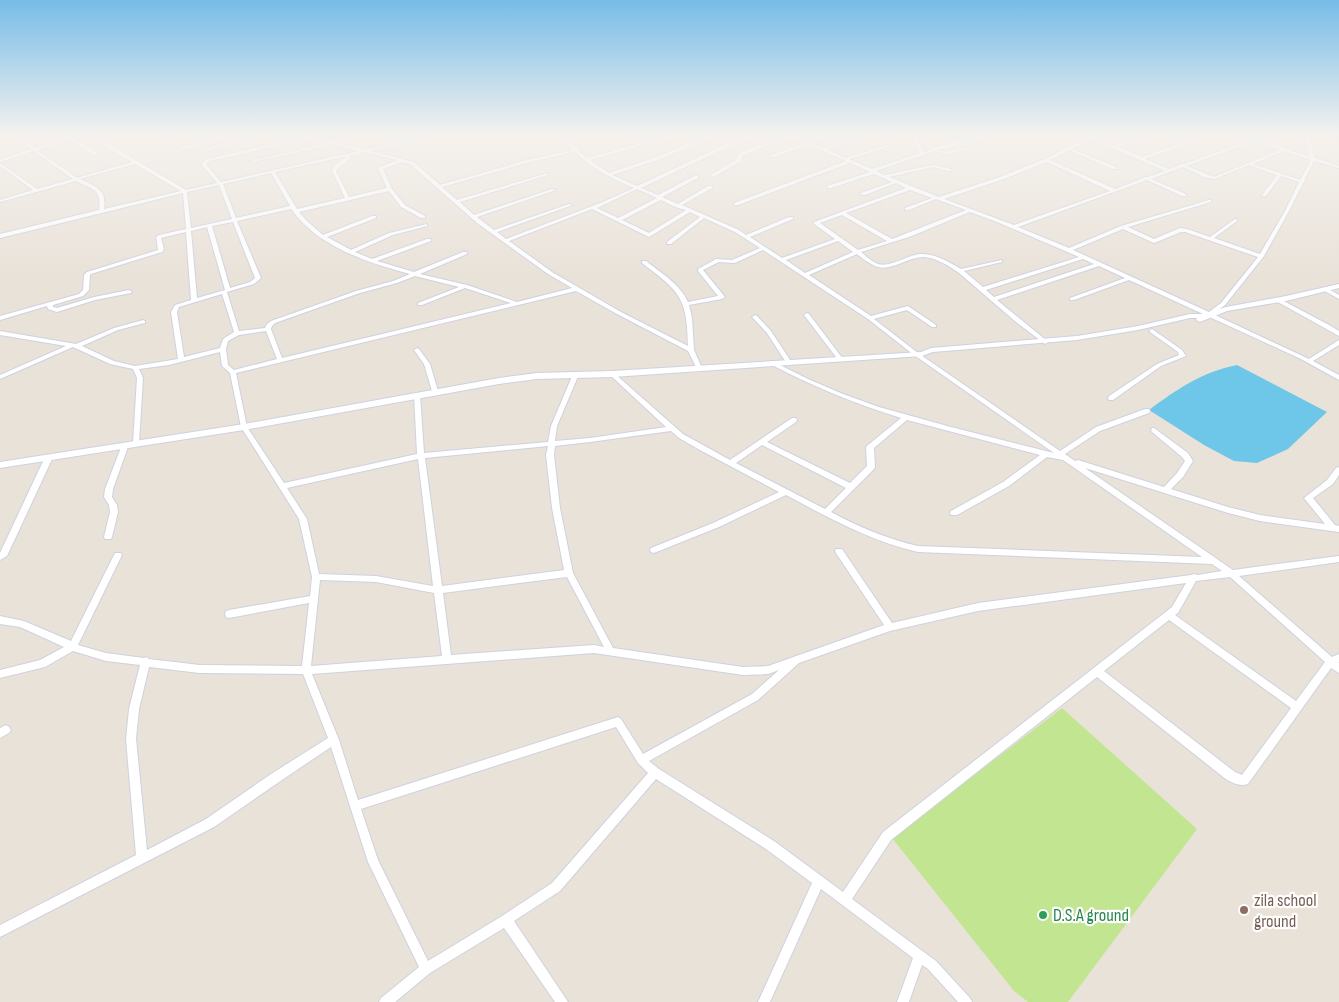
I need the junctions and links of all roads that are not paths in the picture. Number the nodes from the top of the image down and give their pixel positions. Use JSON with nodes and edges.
{"nodes":[{"id":1,"x":23,"y":181,"type":"edge"},
{"id":2,"x":70,"y":181,"type":"edge"},
{"id":3,"x":80,"y":181,"type":"edge"},
{"id":4,"x":168,"y":181,"type":"edge"},
{"id":5,"x":230,"y":181,"type":"edge"},
{"id":6,"x":278,"y":181,"type":"edge"},
{"id":7,"x":339,"y":181,"type":"edge"},
{"id":8,"x":386,"y":181,"type":"edge"},
{"id":9,"x":433,"y":181,"type":"edge"},
{"id":10,"x":458,"y":181,"type":"edge"},
{"id":11,"x":524,"y":181,"type":"edge"},
{"id":12,"x":620,"y":181,"type":"edge"},
{"id":13,"x":652,"y":181,"type":"edge"},
{"id":14,"x":688,"y":181,"type":"edge"},
{"id":15,"x":795,"y":181,"type":"edge"},
{"id":16,"x":846,"y":181,"type":"edge"},
{"id":17,"x":993,"y":181,"type":"edge"},
{"id":18,"x":1092,"y":181,"type":"edge"},
{"id":19,"x":1138,"y":181,"type":"edge"},
{"id":20,"x":1152,"y":181,"type":"edge"},
{"id":21,"x":1274,"y":181,"type":"edge"},
{"id":22,"x":1298,"y":181,"type":"edge"},
{"id":23,"x":895,"y":182,"type":"joint"},
{"id":24,"x":1302,"y":182,"type":"joint"},
{"id":25,"x":220,"y":183,"type":"junction"},
{"id":26,"x":439,"y":186,"type":"junction"},
{"id":27,"x":710,"y":187,"type":"dead end"},
{"id":28,"x":828,"y":187,"type":"dead end"},
{"id":29,"x":910,"y":188,"type":"junction"},
{"id":30,"x":390,"y":189,"type":"junction"},
{"id":31,"x":636,"y":189,"type":"junction"},
{"id":32,"x":554,"y":190,"type":"dead end"},
{"id":33,"x":1112,"y":190,"type":"junction"},
{"id":34,"x":37,"y":191,"type":"junction"},
{"id":35,"x":185,"y":191,"type":"junction"},
{"id":36,"x":863,"y":194,"type":"dead end"},
{"id":37,"x":1264,"y":195,"type":"dead end"},
{"id":38,"x":1184,"y":196,"type":"dead end"},
{"id":39,"x":659,"y":198,"type":"junction"},
{"id":40,"x":348,"y":199,"type":"junction"},
{"id":41,"x":937,"y":199,"type":"junction"},
{"id":42,"x":1209,"y":201,"type":"dead end"},
{"id":43,"x":0,"y":202,"type":"edge"},
{"id":44,"x":456,"y":202,"type":"junction"},
{"id":45,"x":736,"y":204,"type":"dead end"},
{"id":46,"x":572,"y":205,"type":"dead end"},
{"id":47,"x":677,"y":206,"type":"junction"},
{"id":48,"x":593,"y":208,"type":"junction"},
{"id":49,"x":294,"y":209,"type":"junction"},
{"id":50,"x":907,"y":210,"type":"dead end"},
{"id":51,"x":971,"y":210,"type":"junction"},
{"id":52,"x":688,"y":211,"type":"junction"},
{"id":53,"x":101,"y":212,"type":"junction"},
{"id":54,"x":842,"y":213,"type":"junction"},
{"id":55,"x":704,"y":216,"type":"junction"},
{"id":56,"x":374,"y":217,"type":"dead end"},
{"id":57,"x":423,"y":217,"type":"dead end"},
{"id":58,"x":473,"y":217,"type":"junction"},
{"id":59,"x":791,"y":218,"type":"dead end"},
{"id":60,"x":234,"y":220,"type":"junction"},
{"id":61,"x":618,"y":220,"type":"junction"},
{"id":62,"x":1235,"y":220,"type":"dead end"},
{"id":63,"x":209,"y":225,"type":"junction"},
{"id":64,"x":425,"y":225,"type":"dead end"},
{"id":65,"x":1014,"y":227,"type":"junction"},
{"id":66,"x":1123,"y":227,"type":"junction"},
{"id":67,"x":188,"y":230,"type":"junction"},
{"id":68,"x":493,"y":232,"type":"junction"},
{"id":69,"x":0,"y":236,"type":"edge"},
{"id":70,"x":323,"y":237,"type":"junction"},
{"id":71,"x":746,"y":237,"type":"junction"},
{"id":72,"x":1211,"y":238,"type":"junction"},
{"id":73,"x":838,"y":239,"type":"junction"},
{"id":74,"x":429,"y":240,"type":"dead end"},
{"id":75,"x":505,"y":241,"type":"junction"},
{"id":76,"x":891,"y":241,"type":"junction"},
{"id":77,"x":669,"y":243,"type":"dead end"},
{"id":78,"x":764,"y":248,"type":"junction"},
{"id":79,"x":1069,"y":250,"type":"junction"},
{"id":80,"x":352,"y":252,"type":"junction"},
{"id":81,"x":465,"y":252,"type":"dead end"},
{"id":82,"x":857,"y":252,"type":"junction"},
{"id":83,"x":1261,"y":256,"type":"junction"},
{"id":84,"x":1084,"y":257,"type":"junction"},
{"id":85,"x":374,"y":260,"type":"junction"},
{"id":86,"x":782,"y":260,"type":"junction"},
{"id":87,"x":1000,"y":261,"type":"dead end"},
{"id":88,"x":644,"y":262,"type":"dead end"},
{"id":89,"x":1099,"y":264,"type":"junction"},
{"id":90,"x":959,"y":271,"type":"junction"},
{"id":91,"x":414,"y":273,"type":"junction"},
{"id":92,"x":805,"y":275,"type":"junction"},
{"id":93,"x":1130,"y":278,"type":"junction"},
{"id":94,"x":465,"y":286,"type":"junction"},
{"id":95,"x":1339,"y":286,"type":"edge"},
{"id":96,"x":576,"y":289,"type":"junction"},
{"id":97,"x":983,"y":289,"type":"junction"},
{"id":98,"x":1325,"y":289,"type":"junction"},
{"id":99,"x":226,"y":291,"type":"junction"},
{"id":100,"x":129,"y":292,"type":"dead end"},
{"id":101,"x":1339,"y":297,"type":"edge"},
{"id":102,"x":994,"y":300,"type":"junction"},
{"id":103,"x":1072,"y":300,"type":"dead end"},
{"id":104,"x":1278,"y":300,"type":"junction"},
{"id":105,"x":194,"y":301,"type":"junction"},
{"id":106,"x":50,"y":303,"type":"junction"},
{"id":107,"x":516,"y":303,"type":"junction"},
{"id":108,"x":420,"y":304,"type":"dead end"},
{"id":109,"x":688,"y":304,"type":"junction"},
{"id":110,"x":806,"y":315,"type":"dead end"},
{"id":111,"x":1207,"y":315,"type":"junction"},
{"id":112,"x":755,"y":317,"type":"dead end"},
{"id":113,"x":0,"y":318,"type":"edge"},
{"id":114,"x":870,"y":318,"type":"junction"},
{"id":115,"x":143,"y":322,"type":"dead end"},
{"id":116,"x":934,"y":326,"type":"dead end"},
{"id":117,"x":268,"y":328,"type":"junction"},
{"id":118,"x":1152,"y":331,"type":"junction"},
{"id":119,"x":0,"y":333,"type":"edge"},
{"id":120,"x":237,"y":333,"type":"junction"},
{"id":121,"x":1339,"y":334,"type":"edge"},
{"id":122,"x":1045,"y":342,"type":"junction"},
{"id":123,"x":1339,"y":342,"type":"edge"},
{"id":124,"x":75,"y":345,"type":"junction"},
{"id":125,"x":223,"y":349,"type":"junction"},
{"id":126,"x":417,"y":350,"type":"dead end"},
{"id":127,"x":691,"y":350,"type":"junction"},
{"id":128,"x":919,"y":354,"type":"junction"},
{"id":129,"x":181,"y":360,"type":"junction"},
{"id":130,"x":280,"y":360,"type":"junction"},
{"id":131,"x":841,"y":360,"type":"junction"},
{"id":132,"x":1310,"y":361,"type":"junction"},
{"id":133,"x":772,"y":363,"type":"junction"},
{"id":134,"x":789,"y":363,"type":"junction"},
{"id":135,"x":135,"y":368,"type":"junction"},
{"id":136,"x":699,"y":368,"type":"junction"},
{"id":137,"x":233,"y":372,"type":"junction"},
{"id":138,"x":576,"y":374,"type":"junction"},
{"id":139,"x":612,"y":374,"type":"junction"},
{"id":140,"x":0,"y":376,"type":"edge"},
{"id":141,"x":1339,"y":378,"type":"edge"},
{"id":142,"x":435,"y":391,"type":"junction"},
{"id":143,"x":417,"y":394,"type":"junction"},
{"id":144,"x":1111,"y":398,"type":"dead end"},
{"id":145,"x":1147,"y":412,"type":"dead end"},
{"id":146,"x":906,"y":417,"type":"junction"},
{"id":147,"x":794,"y":420,"type":"dead end"},
{"id":148,"x":244,"y":427,"type":"junction"},
{"id":149,"x":672,"y":428,"type":"junction"},
{"id":150,"x":1154,"y":430,"type":"dead end"},
{"id":151,"x":550,"y":442,"type":"junction"},
{"id":152,"x":762,"y":442,"type":"junction"},
{"id":153,"x":136,"y":443,"type":"junction"},
{"id":154,"x":124,"y":447,"type":"junction"},
{"id":155,"x":1046,"y":454,"type":"junction"},
{"id":156,"x":1060,"y":454,"type":"junction"},
{"id":157,"x":421,"y":456,"type":"junction"},
{"id":158,"x":49,"y":457,"type":"junction"},
{"id":159,"x":1069,"y":460,"type":"junction"},
{"id":160,"x":730,"y":463,"type":"junction"},
{"id":161,"x":0,"y":466,"type":"edge"},
{"id":162,"x":1339,"y":470,"type":"edge"},
{"id":163,"x":282,"y":486,"type":"junction"},
{"id":164,"x":851,"y":487,"type":"junction"},
{"id":165,"x":1165,"y":491,"type":"junction"},
{"id":166,"x":786,"y":492,"type":"junction"},
{"id":167,"x":826,"y":513,"type":"junction"},
{"id":168,"x":954,"y":513,"type":"dead end"},
{"id":169,"x":1336,"y":529,"type":"edge"},
{"id":170,"x":108,"y":537,"type":"dead end"},
{"id":171,"x":654,"y":550,"type":"dead end"},
{"id":172,"x":839,"y":551,"type":"dead end"},
{"id":173,"x":118,"y":555,"type":"dead end"},
{"id":174,"x":0,"y":557,"type":"edge"},
{"id":175,"x":1339,"y":559,"type":"edge"},
{"id":176,"x":1214,"y":561,"type":"junction"},
{"id":177,"x":569,"y":573,"type":"junction"},
{"id":178,"x":1231,"y":573,"type":"junction"},
{"id":179,"x":316,"y":577,"type":"junction"},
{"id":180,"x":1194,"y":577,"type":"junction"},
{"id":181,"x":438,"y":590,"type":"junction"},
{"id":182,"x":314,"y":599,"type":"junction"},
{"id":183,"x":229,"y":614,"type":"dead end"},
{"id":184,"x":1169,"y":615,"type":"junction"},
{"id":185,"x":0,"y":620,"type":"edge"},
{"id":186,"x":890,"y":627,"type":"junction"},
{"id":187,"x":73,"y":646,"type":"junction"},
{"id":188,"x":610,"y":650,"type":"junction"},
{"id":189,"x":1335,"y":659,"type":"edge"},
{"id":190,"x":447,"y":660,"type":"junction"},
{"id":191,"x":797,"y":660,"type":"junction"},
{"id":192,"x":146,"y":661,"type":"junction"},
{"id":193,"x":1339,"y":669,"type":"edge"},
{"id":194,"x":306,"y":670,"type":"junction"},
{"id":195,"x":1097,"y":671,"type":"junction"},
{"id":196,"x":0,"y":674,"type":"edge"},
{"id":197,"x":1296,"y":707,"type":"junction"},
{"id":198,"x":334,"y":740,"type":"junction"},
{"id":199,"x":641,"y":760,"type":"junction"},
{"id":200,"x":655,"y":773,"type":"junction"},
{"id":201,"x":355,"y":806,"type":"junction"},
{"id":202,"x":142,"y":858,"type":"junction"},
{"id":203,"x":819,"y":881,"type":"junction"},
{"id":204,"x":844,"y":900,"type":"junction"},
{"id":205,"x":506,"y":920,"type":"junction"},
{"id":206,"x":0,"y":931,"type":"edge"},
{"id":207,"x":920,"y":955,"type":"junction"},
{"id":208,"x":426,"y":969,"type":"junction"},
{"id":209,"x":384,"y":1002,"type":"edge"},
{"id":210,"x":562,"y":1002,"type":"edge"},
{"id":211,"x":764,"y":1002,"type":"edge"},
{"id":212,"x":903,"y":1002,"type":"edge"},
{"id":213,"x":966,"y":1002,"type":"edge"}],
"edges":[{"from":1,"to":34,"type":"street"},
{"from":2,"to":34,"type":"street"},
{"from":3,"to":53,"type":"street"},
{"from":4,"to":35,"type":"street"},
{"from":5,"to":25,"type":"street"},
{"from":6,"to":49,"type":"street"},
{"from":7,"to":40,"type":"street"},
{"from":8,"to":30,"type":"street"},
{"from":9,"to":26,"type":"street"},
{"from":10,"to":26,"type":"street"},
{"from":11,"to":44,"type":"street"},
{"from":12,"to":31,"type":"street"},
{"from":13,"to":31,"type":"street"},
{"from":14,"to":39,"type":"street"},
{"from":15,"to":45,"type":"street"},
{"from":16,"to":28,"type":"street"},
{"from":17,"to":41,"type":"street"},
{"from":18,"to":33,"type":"street"},
{"from":19,"to":33,"type":"street"},
{"from":20,"to":38,"type":"street"},
{"from":21,"to":37,"type":"street"},
{"from":22,"to":24,"type":"street"},
{"from":23,"to":29,"type":"street"},
{"from":23,"to":36,"type":"street"},
{"from":24,"to":83,"type":"street"},
{"from":25,"to":35,"type":"street"},
{"from":25,"to":60,"type":"street"},
{"from":26,"to":44,"type":"street"},
{"from":27,"to":47,"type":"street"},
{"from":29,"to":41,"type":"street"},
{"from":29,"to":54,"type":"street"},
{"from":30,"to":40,"type":"street"},
{"from":30,"to":57,"type":"street"},
{"from":31,"to":39,"type":"street"},
{"from":31,"to":48,"type":"street"},
{"from":32,"to":58,"type":"street"},
{"from":33,"to":65,"type":"street"},
{"from":34,"to":43,"type":"street"},
{"from":35,"to":53,"type":"street"},
{"from":35,"to":67,"type":"street"},
{"from":39,"to":47,"type":"street"},
{"from":39,"to":61,"type":"street"},
{"from":40,"to":49,"type":"street"},
{"from":41,"to":50,"type":"street"},
{"from":41,"to":51,"type":"street"},
{"from":42,"to":66,"type":"street"},
{"from":44,"to":58,"type":"street"},
{"from":46,"to":68,"type":"street"},
{"from":47,"to":52,"type":"street"},
{"from":48,"to":61,"type":"street"},
{"from":48,"to":75,"type":"street"},
{"from":49,"to":60,"type":"street"},
{"from":49,"to":70,"type":"street"},
{"from":51,"to":65,"type":"street"},
{"from":51,"to":76,"type":"street"},
{"from":52,"to":55,"type":"street"},
{"from":52,"to":61,"type":"street"},
{"from":53,"to":69,"type":"street"},
{"from":54,"to":73,"type":"street"},
{"from":54,"to":76,"type":"street"},
{"from":55,"to":71,"type":"street"},
{"from":55,"to":77,"type":"street"},
{"from":56,"to":70,"type":"street"},
{"from":58,"to":68,"type":"street"},
{"from":59,"to":71,"type":"street"},
{"from":60,"to":63,"type":"street"},
{"from":60,"to":99,"type":"street"},
{"from":62,"to":72,"type":"street"},
{"from":63,"to":67,"type":"street"},
{"from":63,"to":99,"type":"street"},
{"from":64,"to":80,"type":"street"},
{"from":65,"to":79,"type":"street"},
{"from":66,"to":72,"type":"street"},
{"from":66,"to":79,"type":"street"},
{"from":67,"to":105,"type":"street"},
{"from":67,"to":106,"type":"street"},
{"from":68,"to":75,"type":"street"},
{"from":70,"to":80,"type":"street"},
{"from":71,"to":78,"type":"street"},
{"from":72,"to":83,"type":"street"},
{"from":73,"to":82,"type":"street"},
{"from":73,"to":86,"type":"street"},
{"from":74,"to":85,"type":"street"},
{"from":75,"to":96,"type":"street"},
{"from":76,"to":82,"type":"street"},
{"from":78,"to":86,"type":"street"},
{"from":78,"to":109,"type":"street"},
{"from":79,"to":84,"type":"street"},
{"from":80,"to":85,"type":"street"},
{"from":81,"to":91,"type":"street"},
{"from":82,"to":90,"type":"street"},
{"from":82,"to":92,"type":"street"},
{"from":83,"to":111,"type":"street"},
{"from":84,"to":89,"type":"street"},
{"from":84,"to":97,"type":"street"},
{"from":85,"to":91,"type":"street"},
{"from":86,"to":92,"type":"street"},
{"from":87,"to":90,"type":"street"},
{"from":88,"to":109,"type":"street"},
{"from":89,"to":93,"type":"street"},
{"from":89,"to":102,"type":"street"},
{"from":90,"to":97,"type":"street"},
{"from":91,"to":94,"type":"street"},
{"from":91,"to":117,"type":"street"},
{"from":92,"to":114,"type":"street"},
{"from":93,"to":103,"type":"street"},
{"from":93,"to":111,"type":"street"},
{"from":94,"to":107,"type":"street"},
{"from":94,"to":108,"type":"street"},
{"from":95,"to":98,"type":"street"},
{"from":96,"to":107,"type":"street"},
{"from":96,"to":127,"type":"street"},
{"from":97,"to":102,"type":"street"},
{"from":98,"to":101,"type":"street"},
{"from":98,"to":104,"type":"street"},
{"from":99,"to":105,"type":"street"},
{"from":99,"to":120,"type":"street"},
{"from":100,"to":106,"type":"street"},
{"from":102,"to":122,"type":"street"},
{"from":104,"to":111,"type":"street"},
{"from":104,"to":121,"type":"street"},
{"from":105,"to":129,"type":"street"},
{"from":106,"to":113,"type":"street"},
{"from":107,"to":130,"type":"street"},
{"from":109,"to":127,"type":"street"},
{"from":110,"to":131,"type":"street"},
{"from":111,"to":118,"type":"street"},
{"from":111,"to":122,"type":"street"},
{"from":111,"to":132,"type":"street"},
{"from":112,"to":134,"type":"street"},
{"from":114,"to":116,"type":"street"},
{"from":114,"to":128,"type":"street"},
{"from":115,"to":124,"type":"street"},
{"from":117,"to":120,"type":"street"},
{"from":117,"to":130,"type":"street"},
{"from":118,"to":128,"type":"street"},
{"from":118,"to":144,"type":"street"},
{"from":119,"to":124,"type":"street"},
{"from":120,"to":125,"type":"street"},
{"from":122,"to":128,"type":"street"},
{"from":123,"to":132,"type":"street"},
{"from":124,"to":135,"type":"street"},
{"from":124,"to":140,"type":"street"},
{"from":125,"to":129,"type":"street"},
{"from":125,"to":137,"type":"street"},
{"from":126,"to":142,"type":"street"},
{"from":127,"to":136,"type":"street"},
{"from":128,"to":131,"type":"street"},
{"from":128,"to":156,"type":"street"},
{"from":129,"to":135,"type":"street"},
{"from":130,"to":137,"type":"street"},
{"from":131,"to":134,"type":"street"},
{"from":132,"to":141,"type":"street"},
{"from":133,"to":134,"type":"street"},
{"from":133,"to":136,"type":"street"},
{"from":133,"to":146,"type":"street"},
{"from":135,"to":153,"type":"street"},
{"from":136,"to":139,"type":"street"},
{"from":137,"to":148,"type":"street"},
{"from":138,"to":139,"type":"street"},
{"from":138,"to":142,"type":"street"},
{"from":138,"to":151,"type":"street"},
{"from":139,"to":149,"type":"street"},
{"from":142,"to":143,"type":"street"},
{"from":143,"to":148,"type":"street"},
{"from":143,"to":157,"type":"street"},
{"from":145,"to":156,"type":"street"},
{"from":146,"to":155,"type":"street"},
{"from":146,"to":164,"type":"street"},
{"from":147,"to":152,"type":"street"},
{"from":148,"to":153,"type":"street"},
{"from":148,"to":163,"type":"street"},
{"from":149,"to":151,"type":"street"},
{"from":149,"to":160,"type":"street"},
{"from":150,"to":165,"type":"street"},
{"from":151,"to":157,"type":"street"},
{"from":151,"to":177,"type":"street"},
{"from":152,"to":160,"type":"street"},
{"from":152,"to":164,"type":"street"},
{"from":153,"to":154,"type":"street"},
{"from":154,"to":158,"type":"street"},
{"from":154,"to":170,"type":"street"},
{"from":155,"to":159,"type":"street"},
{"from":155,"to":168,"type":"street"},
{"from":156,"to":159,"type":"street"},
{"from":157,"to":163,"type":"street"},
{"from":157,"to":181,"type":"street"},
{"from":158,"to":161,"type":"street"},
{"from":158,"to":174,"type":"street"},
{"from":159,"to":165,"type":"street"},
{"from":159,"to":176,"type":"street"},
{"from":160,"to":166,"type":"street"},
{"from":162,"to":169,"type":"street"},
{"from":163,"to":179,"type":"street"},
{"from":164,"to":167,"type":"street"},
{"from":165,"to":169,"type":"street"},
{"from":166,"to":167,"type":"street"},
{"from":166,"to":171,"type":"street"},
{"from":167,"to":176,"type":"street"},
{"from":172,"to":186,"type":"street"},
{"from":173,"to":187,"type":"street"},
{"from":175,"to":178,"type":"street"},
{"from":176,"to":178,"type":"street"},
{"from":177,"to":181,"type":"street"},
{"from":177,"to":188,"type":"street"},
{"from":178,"to":180,"type":"street"},
{"from":178,"to":189,"type":"street"},
{"from":179,"to":181,"type":"street"},
{"from":179,"to":182,"type":"street"},
{"from":180,"to":184,"type":"street"},
{"from":180,"to":186,"type":"street"},
{"from":181,"to":190,"type":"street"},
{"from":182,"to":183,"type":"street"},
{"from":182,"to":194,"type":"street"},
{"from":184,"to":195,"type":"street"},
{"from":184,"to":197,"type":"street"},
{"from":185,"to":187,"type":"street"},
{"from":186,"to":191,"type":"street"},
{"from":187,"to":192,"type":"street"},
{"from":187,"to":196,"type":"street"},
{"from":188,"to":190,"type":"street"},
{"from":188,"to":191,"type":"street"},
{"from":189,"to":193,"type":"street"},
{"from":189,"to":197,"type":"street"},
{"from":190,"to":194,"type":"street"},
{"from":191,"to":199,"type":"street"},
{"from":192,"to":194,"type":"street"},
{"from":192,"to":202,"type":"street"},
{"from":194,"to":198,"type":"street"},
{"from":195,"to":197,"type":"street"},
{"from":195,"to":204,"type":"street"},
{"from":198,"to":201,"type":"street"},
{"from":198,"to":202,"type":"street"},
{"from":199,"to":200,"type":"street"},
{"from":199,"to":201,"type":"street"},
{"from":200,"to":203,"type":"street"},
{"from":200,"to":205,"type":"street"},
{"from":201,"to":208,"type":"street"},
{"from":202,"to":206,"type":"street"},
{"from":203,"to":204,"type":"street"},
{"from":203,"to":211,"type":"street"},
{"from":204,"to":207,"type":"street"},
{"from":205,"to":208,"type":"street"},
{"from":205,"to":210,"type":"street"},
{"from":207,"to":212,"type":"street"},
{"from":207,"to":213,"type":"street"},
{"from":208,"to":209,"type":"street"}]}
